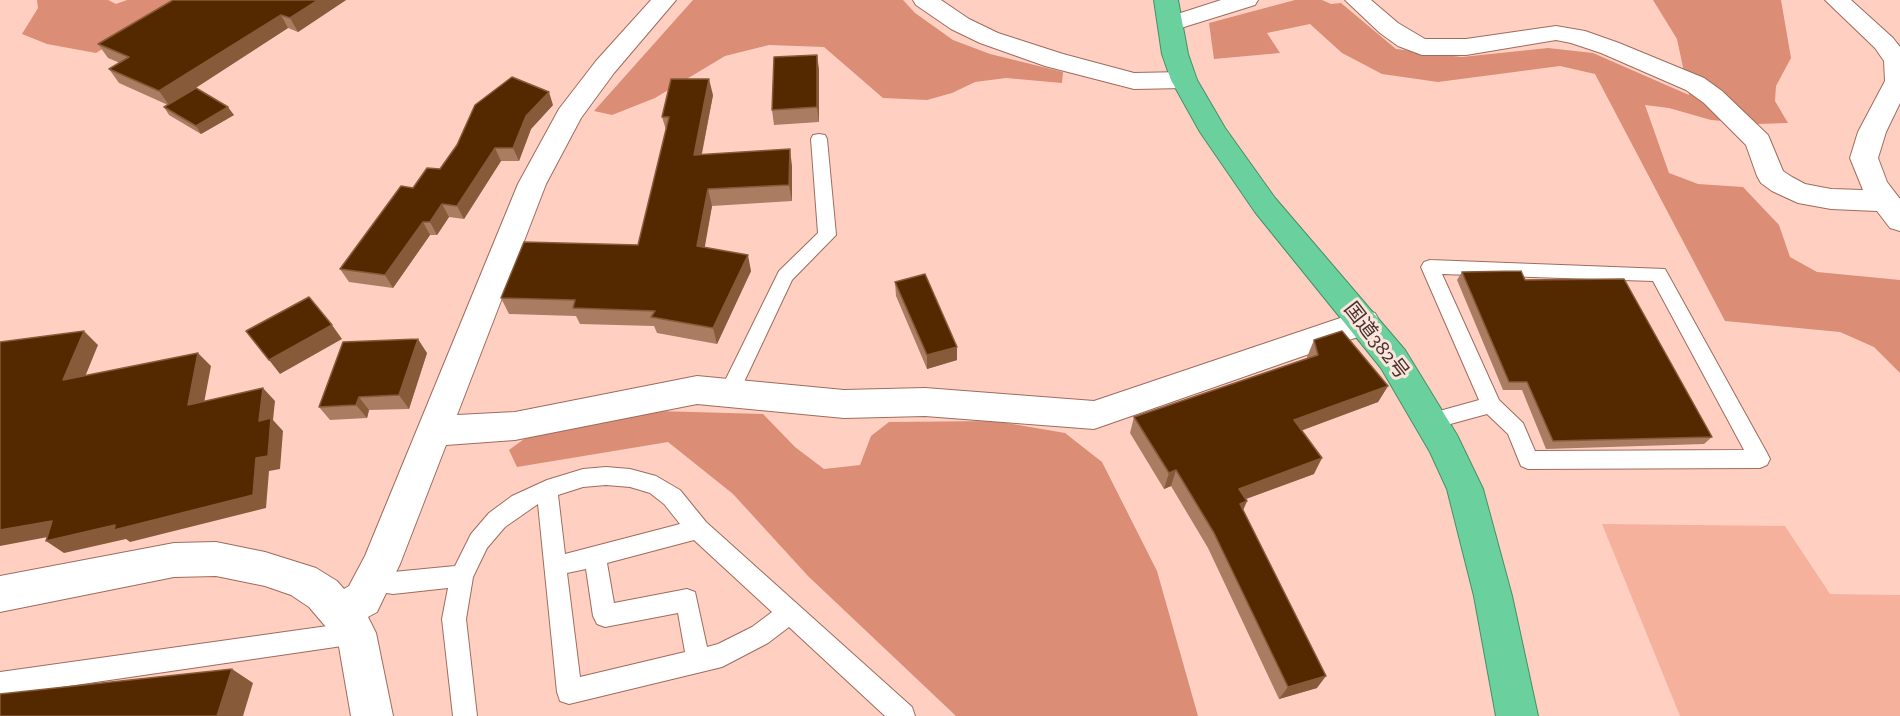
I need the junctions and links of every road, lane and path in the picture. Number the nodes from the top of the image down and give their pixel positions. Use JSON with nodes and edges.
{"nodes":[{"id":1,"x":664,"y":0,"type":"edge"},
{"id":2,"x":925,"y":0,"type":"edge"},
{"id":3,"x":1246,"y":0,"type":"edge"},
{"id":4,"x":1357,"y":0,"type":"edge"},
{"id":5,"x":1838,"y":0,"type":"edge"},
{"id":6,"x":1169,"y":12,"type":"edge"},
{"id":7,"x":1185,"y":80,"type":"junction"},
{"id":8,"x":819,"y":139,"type":"dead end"},
{"id":9,"x":1893,"y":211,"type":"edge"},
{"id":10,"x":1364,"y":322,"type":"junction"},
{"id":11,"x":729,"y":393,"type":"junction"},
{"id":12,"x":1491,"y":405,"type":"junction"},
{"id":13,"x":1431,"y":421,"type":"junction"},
{"id":14,"x":434,"y":430,"type":"junction"},
{"id":15,"x":547,"y":489,"type":"junction"},
{"id":16,"x":698,"y":529,"type":"junction"},
{"id":17,"x":595,"y":556,"type":"junction"},
{"id":18,"x":556,"y":566,"type":"junction"},
{"id":19,"x":462,"y":576,"type":"junction"},
{"id":20,"x":373,"y":581,"type":"junction"},
{"id":21,"x":0,"y":594,"type":"edge"},
{"id":22,"x":790,"y":613,"type":"junction"},
{"id":23,"x":348,"y":623,"type":"junction"},
{"id":24,"x":698,"y":661,"type":"junction"},
{"id":25,"x":0,"y":684,"type":"edge"},
{"id":26,"x":372,"y":716,"type":"edge"},
{"id":27,"x":465,"y":716,"type":"edge"},
{"id":28,"x":903,"y":716,"type":"edge"},
{"id":29,"x":1517,"y":716,"type":"edge"}],
"edges":[{"from":1,"to":14,"type":"street"},
{"from":2,"to":7,"type":"street"},
{"from":3,"to":6,"type":"street"},
{"from":4,"to":9,"type":"street"},
{"from":5,"to":9,"type":"street"},
{"from":6,"to":7,"type":"highway","name":"国道382号"},
{"from":7,"to":10,"type":"highway","name":"国道382号"},
{"from":8,"to":11,"type":"lane"},
{"from":10,"to":11,"type":"street"},
{"from":10,"to":13,"type":"highway","name":"国道382号"},
{"from":11,"to":14,"type":"street"},
{"from":12,"to":12,"type":"lane"},
{"from":12,"to":13,"type":"lane"},
{"from":13,"to":29,"type":"highway","name":"国道382号"},
{"from":14,"to":20,"type":"street"},
{"from":15,"to":16,"type":"lane"},
{"from":15,"to":18,"type":"lane"},
{"from":15,"to":19,"type":"lane"},
{"from":16,"to":17,"type":"lane"},
{"from":16,"to":22,"type":"lane"},
{"from":17,"to":18,"type":"lane"},
{"from":17,"to":24,"type":"lane"},
{"from":18,"to":24,"type":"lane"},
{"from":19,"to":20,"type":"lane"},
{"from":19,"to":27,"type":"lane"},
{"from":20,"to":23,"type":"street"},
{"from":21,"to":23,"type":"street"},
{"from":22,"to":24,"type":"lane"},
{"from":22,"to":28,"type":"lane"},
{"from":23,"to":25,"type":"lane"},
{"from":23,"to":26,"type":"street"}]}
